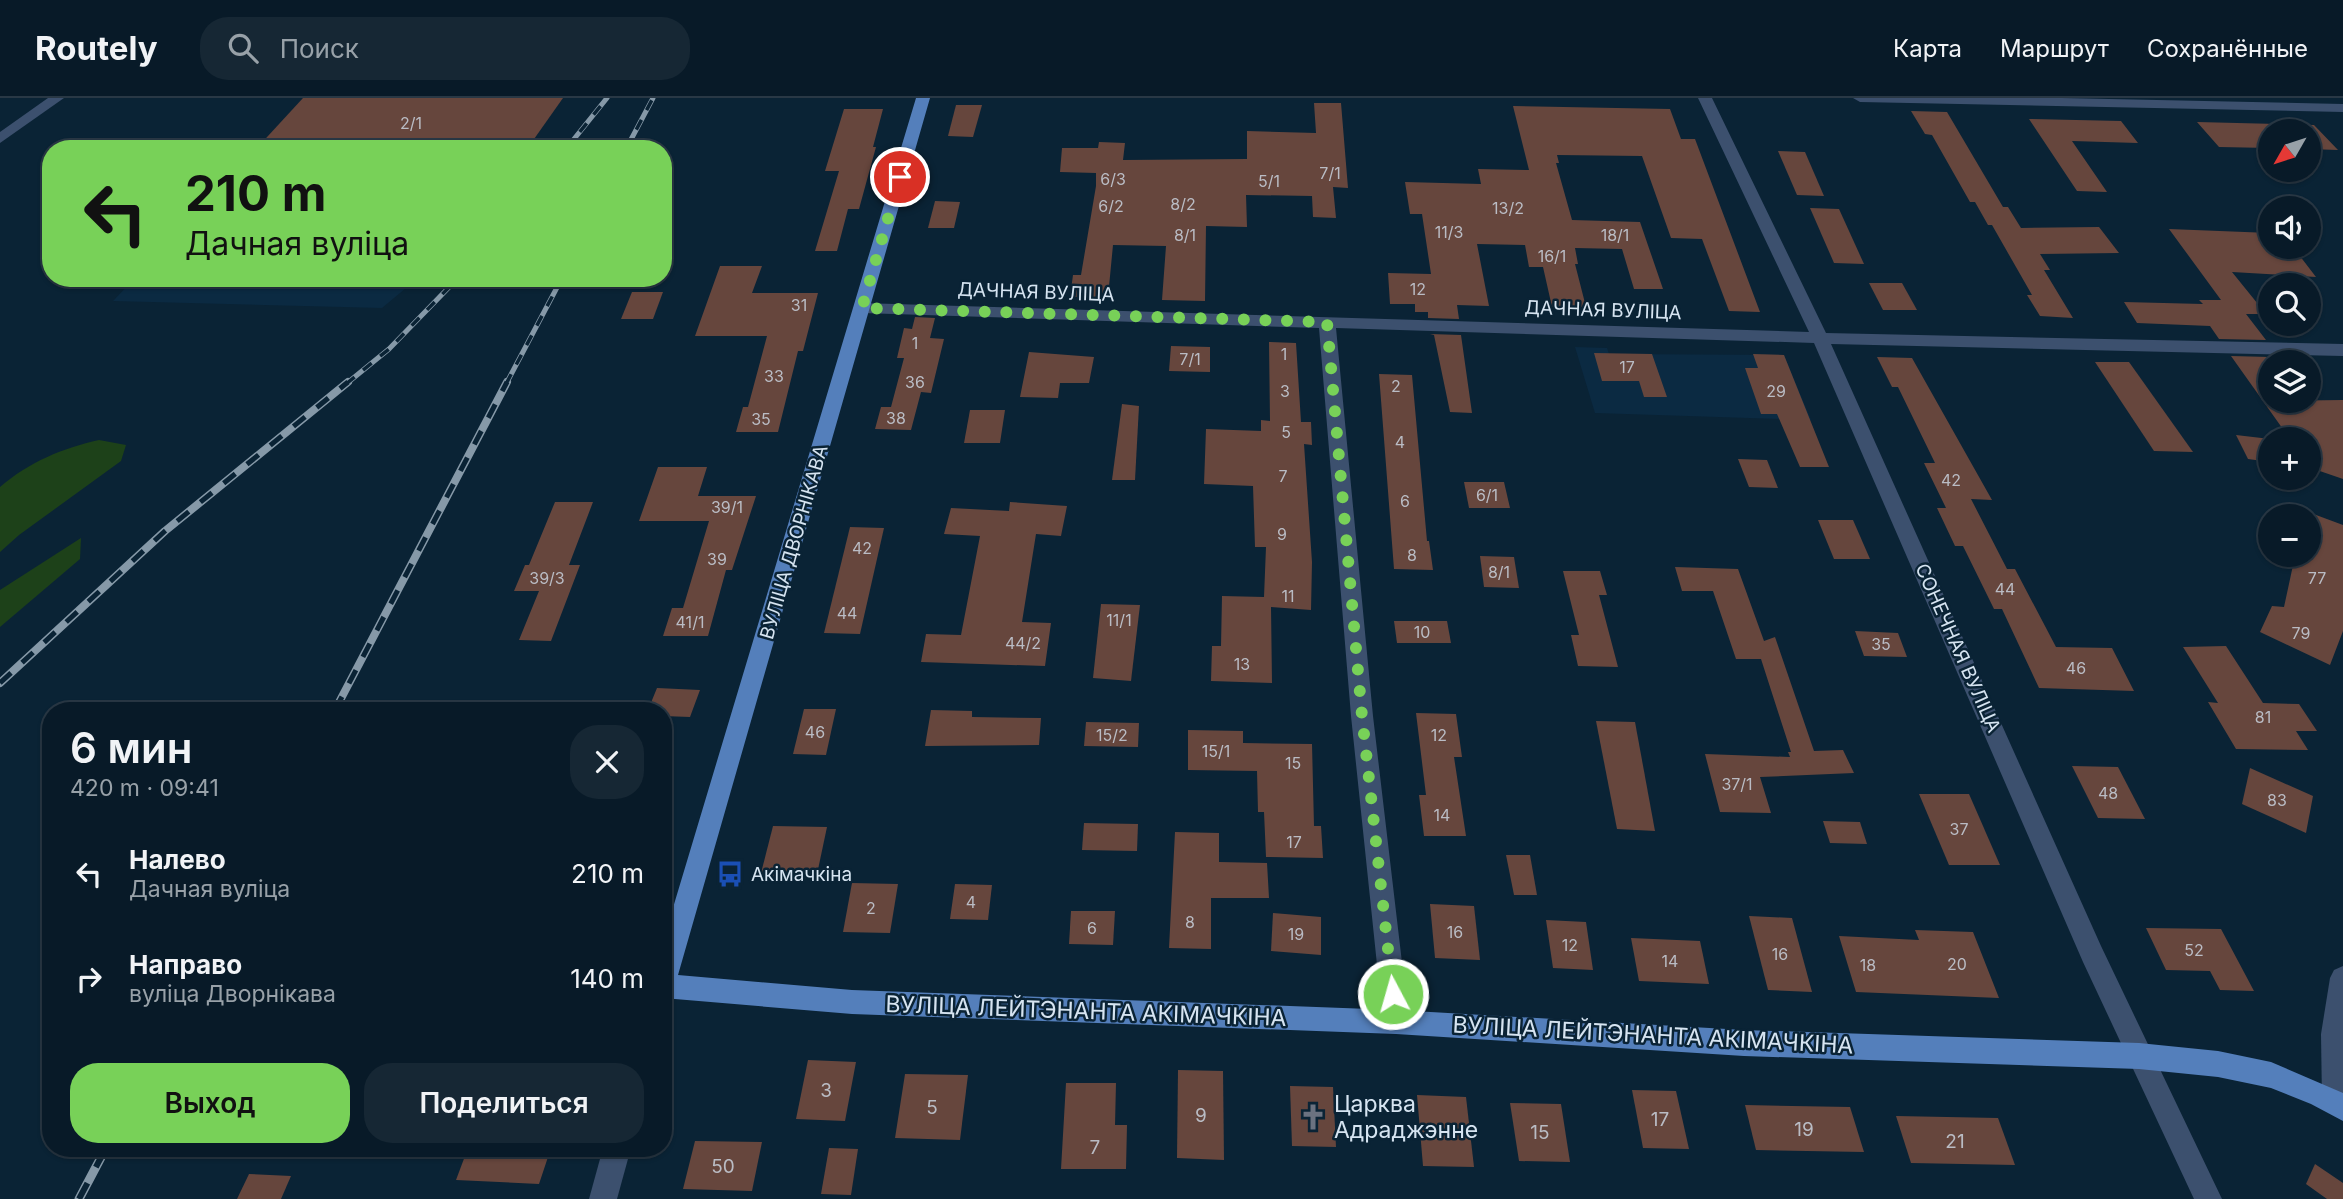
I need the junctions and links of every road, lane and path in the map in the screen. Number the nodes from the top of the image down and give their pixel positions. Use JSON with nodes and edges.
{"nodes":[{"id":1,"x":57,"y":98,"type":"edge"},
{"id":2,"x":923,"y":98,"type":"edge"},
{"id":3,"x":1705,"y":98,"type":"edge"},
{"id":4,"x":1860,"y":98,"type":"edge"},
{"id":5,"x":2343,"y":108,"type":"edge"},
{"id":6,"x":0,"y":139,"type":"edge"},
{"id":7,"x":862,"y":308,"type":"junction"},
{"id":8,"x":1327,"y":322,"type":"junction"},
{"id":9,"x":1820,"y":338,"type":"junction"},
{"id":10,"x":2343,"y":350,"type":"edge"},
{"id":11,"x":672,"y":954,"type":"edge"},
{"id":12,"x":2343,"y":978,"type":"edge"},
{"id":13,"x":672,"y":986,"type":"edge"},
{"id":14,"x":1396,"y":1022,"type":"junction"},
{"id":15,"x":2139,"y":1056,"type":"junction"},
{"id":16,"x":2339,"y":1105,"type":"edge"},
{"id":17,"x":615,"y":1157,"type":"edge"},
{"id":18,"x":603,"y":1199,"type":"edge"},
{"id":19,"x":2208,"y":1199,"type":"edge"}],
"edges":[{"from":1,"to":6,"type":"street"},
{"from":2,"to":7,"type":"main road","name":"ВУЛІЦА ДВОРНІКАВА"},
{"from":3,"to":9,"type":"street","name":"СОНЕЧНАЯ ВУЛІЦА"},
{"from":4,"to":5,"type":"street"},
{"from":7,"to":8,"type":"street","name":"ДАЧНАЯ ВУЛІЦА"},
{"from":7,"to":11,"type":"main road","name":"ВУЛІЦА ДВОРНІКАВА"},
{"from":8,"to":9,"type":"street","name":"ДАЧНАЯ ВУЛІЦА"},
{"from":8,"to":14,"type":"street"},
{"from":9,"to":10,"type":"street","name":"ДАЧНАЯ ВУЛІЦА"},
{"from":9,"to":15,"type":"street","name":"СОНЕЧНАЯ ВУЛІЦА"},
{"from":12,"to":16,"type":"street"},
{"from":13,"to":14,"type":"main road","name":"ВУЛІЦА ЛЕЙТЭНАНТА АКІМАЧКІНА"},
{"from":14,"to":15,"type":"main road","name":"ВУЛІЦА ЛЕЙТЭНАНТА АКІМАЧКІНА"},
{"from":15,"to":16,"type":"main road","name":"ВУЛІЦА ЛЕЙТЭНАНТА АКІМАЧКІНА"},
{"from":15,"to":19,"type":"street","name":"СОНЕЧНАЯ ВУЛІЦА"},
{"from":17,"to":18,"type":"street"}]}
